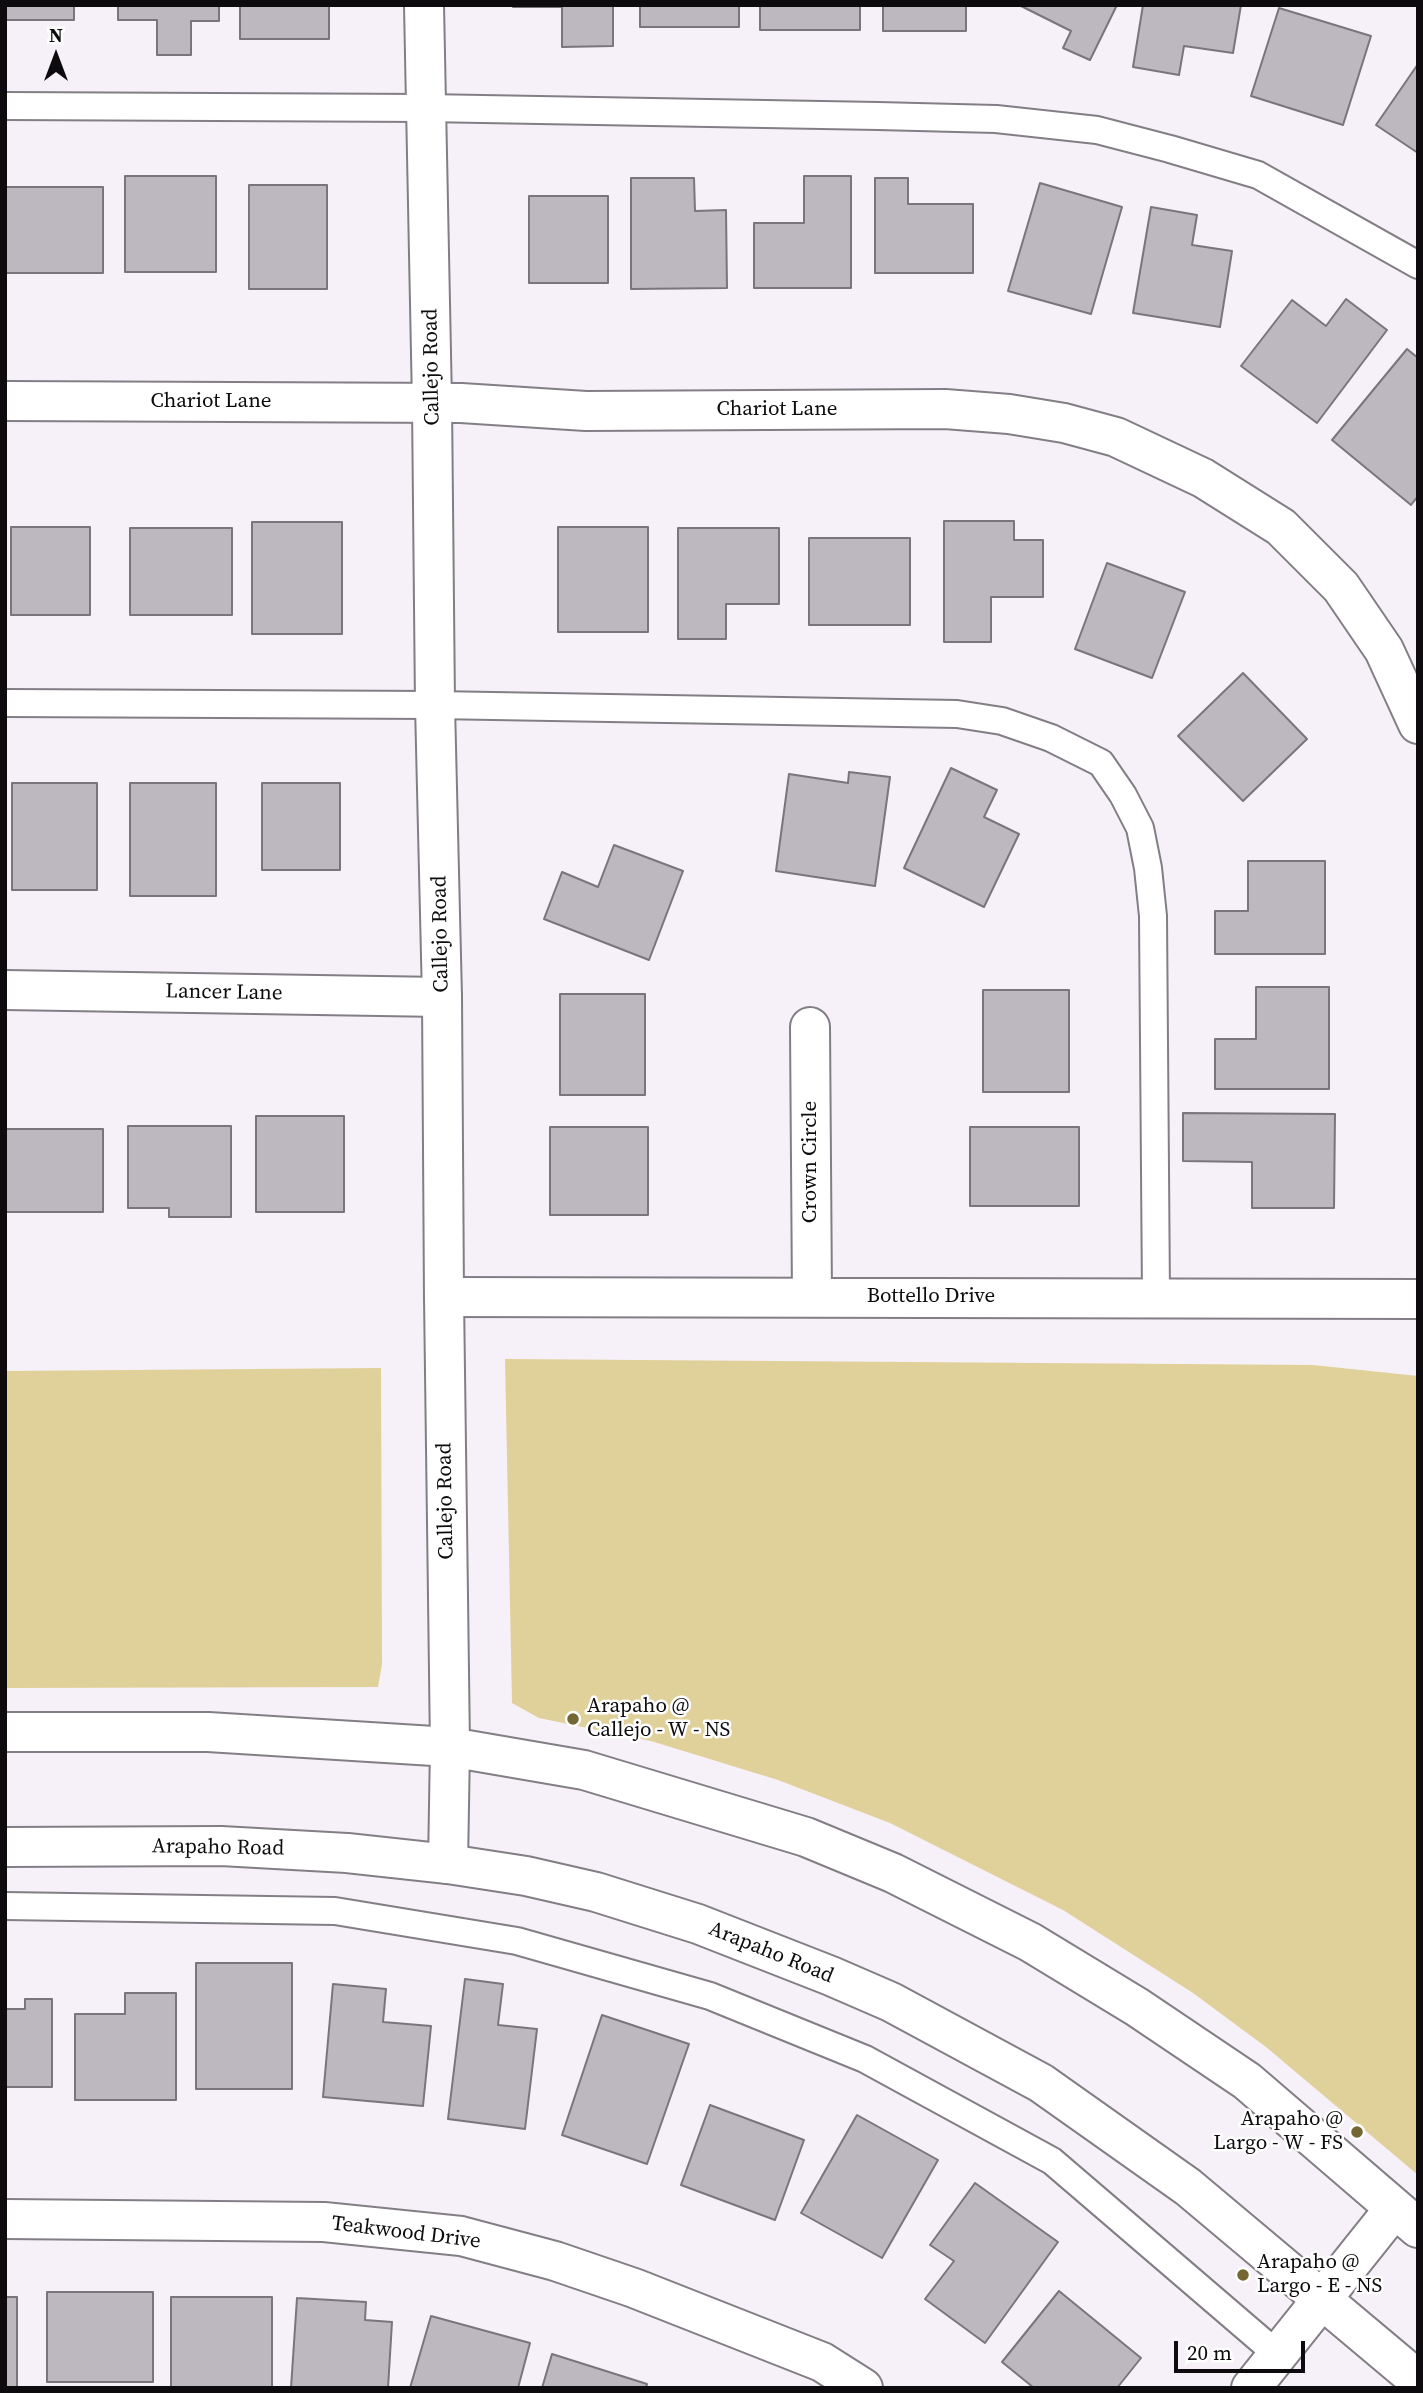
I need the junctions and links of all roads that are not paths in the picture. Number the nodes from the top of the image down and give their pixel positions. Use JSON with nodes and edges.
{"nodes":[{"id":1,"x":424,"y":5,"type":"edge"},
{"id":2,"x":5,"y":107,"type":"edge"},
{"id":3,"x":426,"y":108,"type":"junction"},
{"id":4,"x":1418,"y":265,"type":"edge"},
{"id":5,"x":5,"y":401,"type":"edge"},
{"id":6,"x":432,"y":403,"type":"junction"},
{"id":7,"x":5,"y":703,"type":"edge"},
{"id":8,"x":435,"y":705,"type":"junction"},
{"id":9,"x":1418,"y":724,"type":"edge"},
{"id":10,"x":5,"y":990,"type":"edge"},
{"id":11,"x":442,"y":997,"type":"junction"},
{"id":12,"x":810,"y":1027,"type":"dead end"},
{"id":13,"x":444,"y":1297,"type":"junction"},
{"id":14,"x":812,"y":1297,"type":"junction"},
{"id":15,"x":1156,"y":1297,"type":"junction"},
{"id":16,"x":1418,"y":1299,"type":"edge"},
{"id":17,"x":5,"y":1732,"type":"edge"},
{"id":18,"x":450,"y":1747,"type":"junction"},
{"id":19,"x":5,"y":1847,"type":"edge"},
{"id":20,"x":448,"y":1864,"type":"junction"},
{"id":21,"x":5,"y":1906,"type":"edge"},
{"id":22,"x":1406,"y":2218,"type":"edge"},
{"id":23,"x":5,"y":2219,"type":"edge"},
{"id":24,"x":1323,"y":2300,"type":"junction"},
{"id":25,"x":1277,"y":2354,"type":"junction"},
{"id":26,"x":1418,"y":2380,"type":"edge"},
{"id":27,"x":863,"y":2388,"type":"edge"},
{"id":28,"x":1251,"y":2388,"type":"edge"}],
"edges":[{"from":1,"to":3,"type":"street","name":"Callejo Road"},
{"from":2,"to":3,"type":"lane"},
{"from":3,"to":4,"type":"lane"},
{"from":3,"to":6,"type":"street","name":"Callejo Road"},
{"from":5,"to":6,"type":"street","name":"Chariot Lane"},
{"from":6,"to":8,"type":"street","name":"Callejo Road"},
{"from":6,"to":9,"type":"street","name":"Chariot Lane"},
{"from":7,"to":8,"type":"lane"},
{"from":8,"to":11,"type":"street","name":"Callejo Road"},
{"from":8,"to":15,"type":"lane"},
{"from":10,"to":11,"type":"street","name":"Lancer Lane"},
{"from":11,"to":13,"type":"street","name":"Callejo Road"},
{"from":12,"to":14,"type":"street","name":"Crown Circle"},
{"from":13,"to":14,"type":"street","name":"Bottello Drive"},
{"from":13,"to":18,"type":"street","name":"Callejo Road"},
{"from":14,"to":15,"type":"street","name":"Bottello Drive"},
{"from":15,"to":16,"type":"street","name":"Bottello Drive"},
{"from":17,"to":18,"type":"street"},
{"from":18,"to":20,"type":"street","name":"Callejo Road"},
{"from":18,"to":22,"type":"street"},
{"from":19,"to":20,"type":"street","name":"Arapaho Road"},
{"from":20,"to":24,"type":"street","name":"Arapaho Road"},
{"from":21,"to":25,"type":"lane"},
{"from":22,"to":24,"type":"street"},
{"from":23,"to":27,"type":"street","name":"Teakwood Drive"},
{"from":24,"to":25,"type":"street"},
{"from":24,"to":26,"type":"street","name":"Arapaho Road"},
{"from":25,"to":28,"type":"street"}]}
